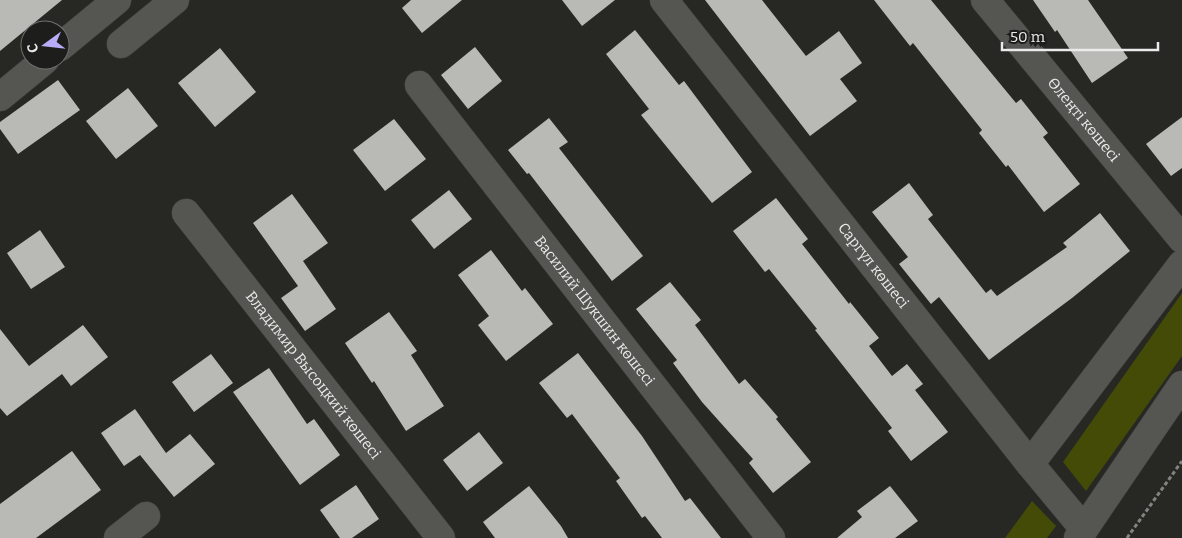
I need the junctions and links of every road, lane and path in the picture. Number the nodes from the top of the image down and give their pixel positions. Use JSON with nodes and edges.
{"nodes":[{"id":1,"x":117,"y":0,"type":"edge"},
{"id":2,"x":175,"y":0,"type":"edge"},
{"id":3,"x":664,"y":0,"type":"edge"},
{"id":4,"x":985,"y":0,"type":"edge"},
{"id":5,"x":70,"y":39,"type":"edge"},
{"id":6,"x":121,"y":44,"type":"dead end"},
{"id":7,"x":33,"y":70,"type":"edge"},
{"id":8,"x":419,"y":85,"type":"dead end"},
{"id":9,"x":0,"y":97,"type":"edge"},
{"id":10,"x":186,"y":213,"type":"dead end"},
{"id":11,"x":1182,"y":239,"type":"edge"},
{"id":12,"x":1182,"y":264,"type":"edge"},
{"id":13,"x":1182,"y":385,"type":"edge"},
{"id":14,"x":1182,"y":461,"type":"edge"},
{"id":15,"x":1030,"y":464,"type":"junction"},
{"id":16,"x":146,"y":516,"type":"dead end"},
{"id":17,"x":1081,"y":534,"type":"edge"},
{"id":18,"x":118,"y":538,"type":"edge"},
{"id":19,"x":441,"y":538,"type":"edge"},
{"id":20,"x":771,"y":538,"type":"edge"},
{"id":21,"x":1127,"y":538,"type":"edge"}],
"edges":[{"from":1,"to":5,"type":"street"},
{"from":2,"to":6,"type":"street"},
{"from":3,"to":15,"type":"street","name":"Саргүл көшесі"},
{"from":4,"to":11,"type":"street","name":"Өлеңті көшесі"},
{"from":7,"to":9,"type":"street"},
{"from":8,"to":20,"type":"street","name":"Василий Шукшин көшесі"},
{"from":10,"to":19,"type":"street","name":"Владимир Высоцкий көшесі"},
{"from":12,"to":15,"type":"street"},
{"from":13,"to":17,"type":"street"},
{"from":14,"to":21,"type":"path"},
{"from":15,"to":17,"type":"street","name":"Саргүл көшесі"},
{"from":16,"to":18,"type":"street"}]}
